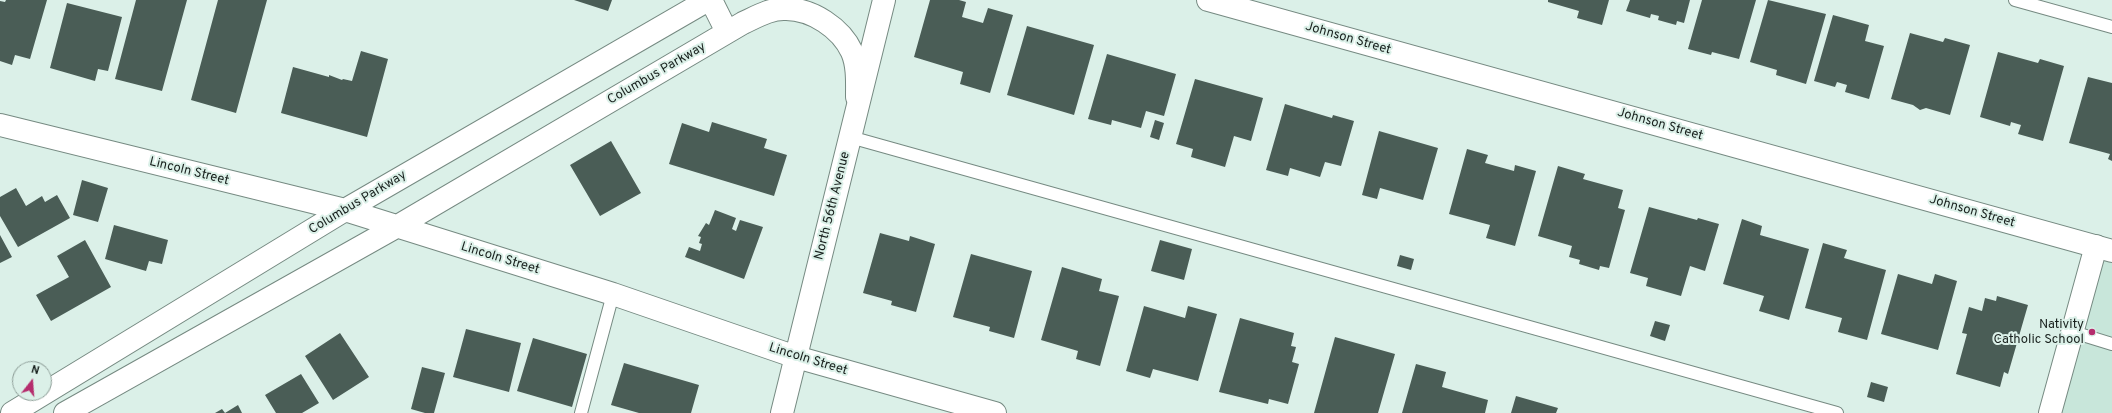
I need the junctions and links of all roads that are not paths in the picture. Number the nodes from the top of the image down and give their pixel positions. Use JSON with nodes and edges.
{"nodes":[{"id":1,"x":709,"y":0,"type":"edge"},
{"id":2,"x":884,"y":0,"type":"edge"},
{"id":3,"x":1208,"y":0,"type":"edge"},
{"id":4,"x":2015,"y":0,"type":"edge"},
{"id":5,"x":2112,"y":27,"type":"edge"},
{"id":6,"x":727,"y":32,"type":"junction"},
{"id":7,"x":858,"y":108,"type":"junction"},
{"id":8,"x":0,"y":125,"type":"edge"},
{"id":9,"x":850,"y":137,"type":"junction"},
{"id":10,"x":346,"y":210,"type":"junction"},
{"id":11,"x":396,"y":227,"type":"junction"},
{"id":12,"x":2104,"y":249,"type":"edge"},
{"id":13,"x":613,"y":294,"type":"junction"},
{"id":14,"x":2073,"y":332,"type":"junction"},
{"id":15,"x":2112,"y":344,"type":"edge"},
{"id":16,"x":796,"y":357,"type":"junction"},
{"id":17,"x":12,"y":413,"type":"edge"},
{"id":18,"x":65,"y":413,"type":"edge"},
{"id":19,"x":581,"y":413,"type":"edge"},
{"id":20,"x":782,"y":413,"type":"edge"},
{"id":21,"x":995,"y":413,"type":"edge"},
{"id":22,"x":1837,"y":413,"type":"edge"},
{"id":23,"x":2050,"y":413,"type":"edge"}],
"edges":[{"from":1,"to":6,"type":"street","name":"Columbus Parkway"},
{"from":1,"to":10,"type":"street","name":"Columbus Parkway"},
{"from":2,"to":7,"type":"street","name":"North 56th Avenue"},
{"from":3,"to":12,"type":"street","name":"Johnson Street"},
{"from":4,"to":5,"type":"lane"},
{"from":6,"to":7,"type":"street","name":"Columbus Parkway"},
{"from":6,"to":11,"type":"street","name":"Columbus Parkway"},
{"from":7,"to":9,"type":"street","name":"North 56th Avenue"},
{"from":8,"to":10,"type":"street","name":"Lincoln Street"},
{"from":9,"to":16,"type":"street","name":"North 56th Avenue"},
{"from":9,"to":22,"type":"lane"},
{"from":10,"to":11,"type":"street","name":"Lincoln Street"},
{"from":10,"to":17,"type":"street","name":"Columbus Parkway"},
{"from":11,"to":13,"type":"street","name":"Lincoln Street"},
{"from":11,"to":18,"type":"street","name":"Columbus Parkway"},
{"from":12,"to":14,"type":"street"},
{"from":13,"to":16,"type":"street","name":"Lincoln Street"},
{"from":13,"to":19,"type":"lane"},
{"from":14,"to":15,"type":"lane"},
{"from":14,"to":23,"type":"street"},
{"from":16,"to":20,"type":"street","name":"North 56th Avenue"},
{"from":16,"to":21,"type":"street","name":"Lincoln Street"}]}
